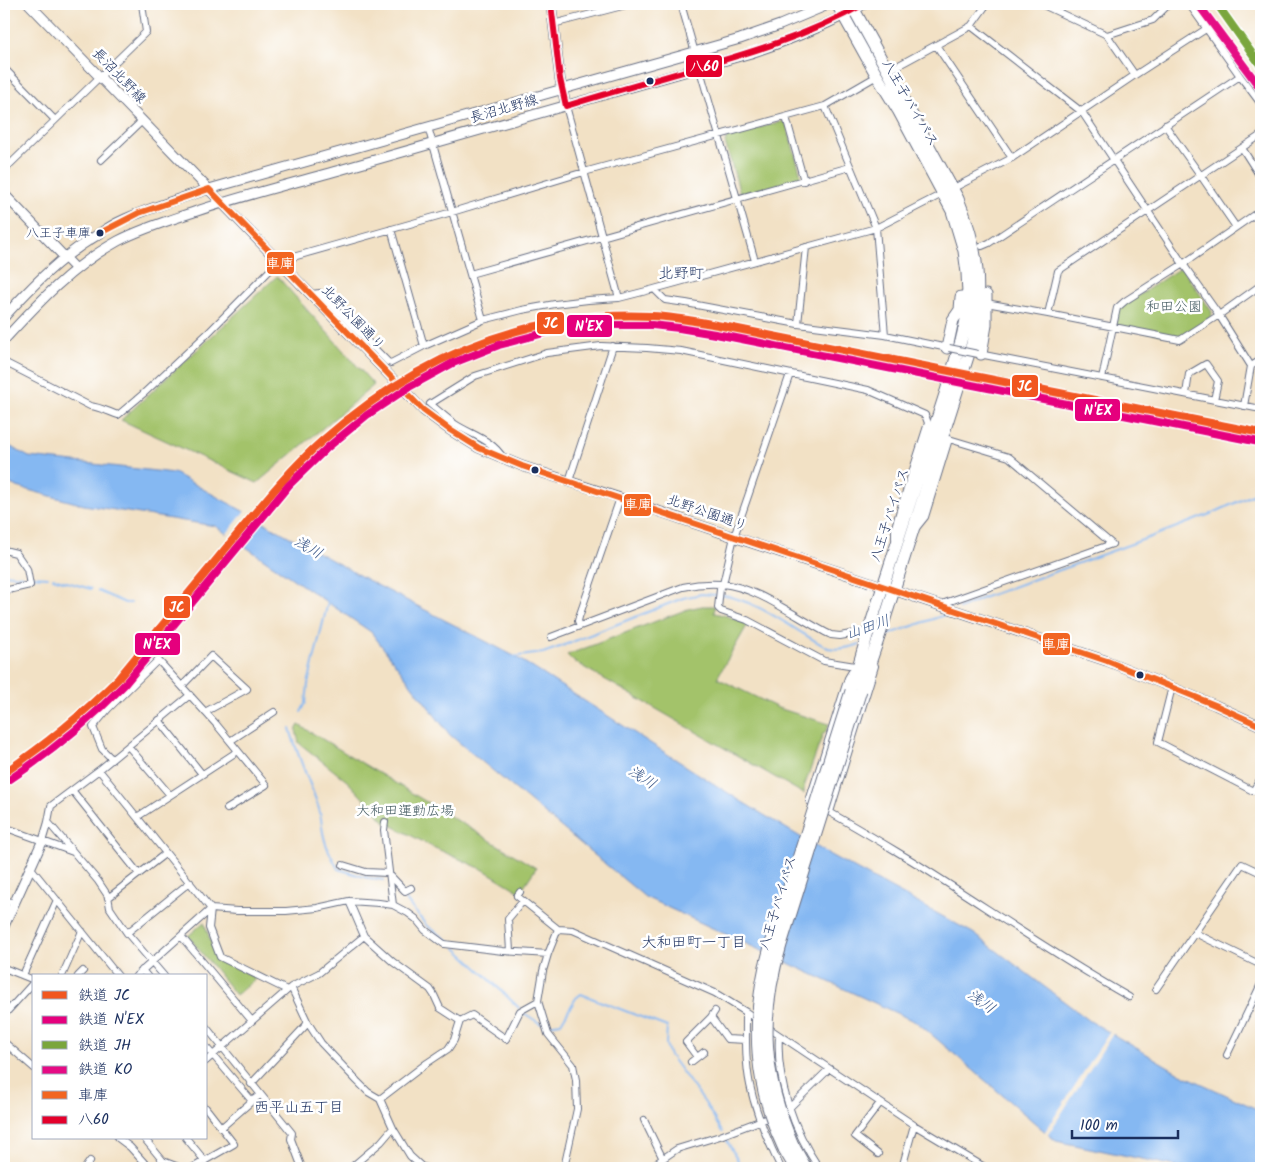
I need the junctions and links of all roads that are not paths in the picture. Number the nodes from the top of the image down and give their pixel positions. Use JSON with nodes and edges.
{"nodes":[{"id":1,"x":29,"y":4,"type":"edge"},
{"id":2,"x":142,"y":4,"type":"edge"},
{"id":3,"x":550,"y":4,"type":"edge"},
{"id":4,"x":630,"y":4,"type":"edge"},
{"id":5,"x":682,"y":4,"type":"edge"},
{"id":6,"x":830,"y":4,"type":"edge"},
{"id":7,"x":837,"y":4,"type":"edge"},
{"id":8,"x":987,"y":4,"type":"edge"},
{"id":9,"x":1041,"y":4,"type":"edge"},
{"id":10,"x":1169,"y":4,"type":"edge"},
{"id":11,"x":1189,"y":4,"type":"edge"},
{"id":12,"x":1247,"y":4,"type":"edge"},
{"id":13,"x":857,"y":6,"type":"edge"},
{"id":14,"x":1261,"y":6,"type":"edge"},
{"id":15,"x":809,"y":14,"type":"junction"},
{"id":16,"x":844,"y":15,"type":"junction"},
{"id":17,"x":553,"y":24,"type":"junction"},
{"id":18,"x":970,"y":26,"type":"junction"},
{"id":19,"x":817,"y":28,"type":"junction"},
{"id":20,"x":1206,"y":30,"type":"junction"},
{"id":21,"x":1106,"y":35,"type":"junction"},
{"id":22,"x":936,"y":45,"type":"junction"},
{"id":23,"x":696,"y":51,"type":"junction"},
{"id":24,"x":700,"y":67,"type":"junction"},
{"id":25,"x":4,"y":68,"type":"edge"},
{"id":26,"x":888,"y":71,"type":"junction"},
{"id":27,"x":1135,"y":75,"type":"junction"},
{"id":28,"x":100,"y":76,"type":"junction"},
{"id":29,"x":877,"y":76,"type":"junction"},
{"id":30,"x":1240,"y":76,"type":"junction"},
{"id":31,"x":562,"y":90,"type":"junction"},
{"id":32,"x":1261,"y":104,"type":"edge"},
{"id":33,"x":566,"y":106,"type":"junction"},
{"id":34,"x":825,"y":106,"type":"junction"},
{"id":35,"x":1082,"y":112,"type":"junction"},
{"id":36,"x":786,"y":117,"type":"junction"},
{"id":37,"x":55,"y":120,"type":"junction"},
{"id":38,"x":142,"y":120,"type":"junction"},
{"id":39,"x":1165,"y":125,"type":"junction"},
{"id":40,"x":428,"y":127,"type":"junction"},
{"id":41,"x":1261,"y":135,"type":"edge"},
{"id":42,"x":718,"y":136,"type":"junction"},
{"id":43,"x":433,"y":143,"type":"junction"},
{"id":44,"x":1242,"y":148,"type":"junction"},
{"id":45,"x":1012,"y":158,"type":"junction"},
{"id":46,"x":101,"y":160,"type":"dead end"},
{"id":47,"x":1113,"y":160,"type":"junction"},
{"id":48,"x":850,"y":167,"type":"junction"},
{"id":49,"x":4,"y":170,"type":"edge"},
{"id":50,"x":584,"y":172,"type":"junction"},
{"id":51,"x":1201,"y":176,"type":"junction"},
{"id":52,"x":249,"y":178,"type":"junction"},
{"id":53,"x":1261,"y":178,"type":"edge"},
{"id":54,"x":804,"y":180,"type":"junction"},
{"id":55,"x":209,"y":190,"type":"junction"},
{"id":56,"x":948,"y":192,"type":"junction"},
{"id":57,"x":4,"y":194,"type":"edge"},
{"id":58,"x":254,"y":194,"type":"junction"},
{"id":59,"x":179,"y":199,"type":"junction"},
{"id":60,"x":737,"y":200,"type":"junction"},
{"id":61,"x":222,"y":203,"type":"junction"},
{"id":62,"x":1261,"y":210,"type":"edge"},
{"id":63,"x":1148,"y":211,"type":"junction"},
{"id":64,"x":452,"y":212,"type":"junction"},
{"id":65,"x":182,"y":216,"type":"junction"},
{"id":66,"x":124,"y":219,"type":"junction"},
{"id":67,"x":1236,"y":227,"type":"junction"},
{"id":68,"x":876,"y":228,"type":"junction"},
{"id":69,"x":391,"y":229,"type":"junction"},
{"id":70,"x":131,"y":235,"type":"junction"},
{"id":71,"x":602,"y":237,"type":"junction"},
{"id":72,"x":806,"y":246,"type":"junction"},
{"id":73,"x":982,"y":246,"type":"junction"},
{"id":74,"x":65,"y":256,"type":"junction"},
{"id":75,"x":279,"y":261,"type":"junction"},
{"id":76,"x":755,"y":261,"type":"junction"},
{"id":77,"x":1183,"y":264,"type":"junction"},
{"id":78,"x":76,"y":269,"type":"junction"},
{"id":79,"x":470,"y":274,"type":"junction"},
{"id":80,"x":1261,"y":285,"type":"edge"},
{"id":81,"x":654,"y":289,"type":"junction"},
{"id":82,"x":311,"y":294,"type":"junction"},
{"id":83,"x":619,"y":298,"type":"junction"},
{"id":84,"x":986,"y":303,"type":"junction"},
{"id":85,"x":1048,"y":314,"type":"junction"},
{"id":86,"x":1219,"y":315,"type":"junction"},
{"id":87,"x":4,"y":317,"type":"edge"},
{"id":88,"x":483,"y":320,"type":"junction"},
{"id":89,"x":798,"y":324,"type":"junction"},
{"id":90,"x":1112,"y":327,"type":"junction"},
{"id":91,"x":885,"y":335,"type":"junction"},
{"id":92,"x":4,"y":340,"type":"edge"},
{"id":93,"x":424,"y":346,"type":"junction"},
{"id":94,"x":613,"y":346,"type":"junction"},
{"id":95,"x":948,"y":348,"type":"junction"},
{"id":96,"x":979,"y":354,"type":"junction"},
{"id":97,"x":1261,"y":360,"type":"edge"},
{"id":98,"x":4,"y":362,"type":"edge"},
{"id":99,"x":1252,"y":366,"type":"junction"},
{"id":100,"x":790,"y":374,"type":"junction"},
{"id":101,"x":1102,"y":378,"type":"junction"},
{"id":102,"x":1186,"y":394,"type":"junction"},
{"id":103,"x":1214,"y":400,"type":"junction"},
{"id":104,"x":1244,"y":406,"type":"junction"},
{"id":105,"x":1261,"y":409,"type":"edge"},
{"id":106,"x":504,"y":459,"type":"junction"},
{"id":107,"x":569,"y":481,"type":"junction"},
{"id":108,"x":620,"y":498,"type":"junction"},
{"id":109,"x":913,"y":530,"type":"junction"},
{"id":110,"x":734,"y":537,"type":"junction"},
{"id":111,"x":895,"y":548,"type":"junction"},
{"id":112,"x":4,"y":550,"type":"edge"},
{"id":113,"x":722,"y":586,"type":"junction"},
{"id":114,"x":889,"y":588,"type":"junction"},
{"id":115,"x":4,"y":591,"type":"edge"},
{"id":116,"x":943,"y":606,"type":"junction"},
{"id":117,"x":580,"y":626,"type":"junction"},
{"id":118,"x":867,"y":635,"type":"junction"},
{"id":119,"x":551,"y":637,"type":"dead end"},
{"id":120,"x":876,"y":647,"type":"junction"},
{"id":121,"x":858,"y":661,"type":"junction"},
{"id":122,"x":182,"y":686,"type":"junction"},
{"id":123,"x":1172,"y":687,"type":"junction"},
{"id":124,"x":856,"y":691,"type":"junction"},
{"id":125,"x":190,"y":695,"type":"junction"},
{"id":126,"x":205,"y":712,"type":"junction"},
{"id":127,"x":274,"y":712,"type":"dead end"},
{"id":128,"x":159,"y":720,"type":"junction"},
{"id":129,"x":1261,"y":726,"type":"edge"},
{"id":130,"x":230,"y":742,"type":"junction"},
{"id":131,"x":128,"y":746,"type":"junction"},
{"id":132,"x":238,"y":751,"type":"junction"},
{"id":133,"x":112,"y":760,"type":"junction"},
{"id":134,"x":99,"y":770,"type":"junction"},
{"id":135,"x":202,"y":774,"type":"junction"},
{"id":136,"x":1261,"y":778,"type":"edge"},
{"id":137,"x":72,"y":790,"type":"junction"},
{"id":138,"x":170,"y":795,"type":"junction"},
{"id":139,"x":227,"y":809,"type":"dead end"},
{"id":140,"x":830,"y":812,"type":"junction"},
{"id":141,"x":136,"y":817,"type":"junction"},
{"id":142,"x":48,"y":822,"type":"junction"},
{"id":143,"x":386,"y":822,"type":"dead end"},
{"id":144,"x":4,"y":827,"type":"edge"},
{"id":145,"x":42,"y":842,"type":"junction"},
{"id":146,"x":73,"y":852,"type":"junction"},
{"id":147,"x":166,"y":853,"type":"junction"},
{"id":148,"x":342,"y":866,"type":"dead end"},
{"id":149,"x":31,"y":868,"type":"junction"},
{"id":150,"x":388,"y":873,"type":"junction"},
{"id":151,"x":1261,"y":873,"type":"edge"},
{"id":152,"x":139,"y":874,"type":"junction"},
{"id":153,"x":190,"y":882,"type":"junction"},
{"id":154,"x":411,"y":888,"type":"dead end"},
{"id":155,"x":520,"y":892,"type":"dead end"},
{"id":156,"x":4,"y":898,"type":"edge"},
{"id":157,"x":108,"y":898,"type":"junction"},
{"id":158,"x":56,"y":900,"type":"junction"},
{"id":159,"x":349,"y":901,"type":"junction"},
{"id":160,"x":523,"y":901,"type":"junction"},
{"id":161,"x":13,"y":904,"type":"junction"},
{"id":162,"x":393,"y":905,"type":"junction"},
{"id":163,"x":211,"y":909,"type":"junction"},
{"id":164,"x":4,"y":926,"type":"edge"},
{"id":165,"x":558,"y":929,"type":"junction"},
{"id":166,"x":82,"y":931,"type":"junction"},
{"id":167,"x":1195,"y":932,"type":"junction"},
{"id":168,"x":127,"y":933,"type":"junction"},
{"id":169,"x":181,"y":936,"type":"junction"},
{"id":170,"x":364,"y":936,"type":"junction"},
{"id":171,"x":510,"y":951,"type":"junction"},
{"id":172,"x":548,"y":954,"type":"junction"},
{"id":173,"x":152,"y":962,"type":"junction"},
{"id":174,"x":1261,"y":965,"type":"edge"},
{"id":175,"x":4,"y":968,"type":"edge"},
{"id":176,"x":142,"y":970,"type":"junction"},
{"id":177,"x":63,"y":974,"type":"edge"},
{"id":178,"x":116,"y":974,"type":"edge"},
{"id":179,"x":138,"y":974,"type":"edge"},
{"id":180,"x":145,"y":974,"type":"edge"},
{"id":181,"x":162,"y":974,"type":"edge"},
{"id":182,"x":23,"y":975,"type":"junction"},
{"id":183,"x":32,"y":980,"type":"edge"},
{"id":184,"x":32,"y":983,"type":"edge"},
{"id":185,"x":1261,"y":984,"type":"edge"},
{"id":186,"x":289,"y":989,"type":"junction"},
{"id":187,"x":1156,"y":989,"type":"dead end"},
{"id":188,"x":1129,"y":997,"type":"dead end"},
{"id":189,"x":538,"y":1001,"type":"junction"},
{"id":190,"x":746,"y":1012,"type":"junction"},
{"id":191,"x":4,"y":1015,"type":"edge"},
{"id":192,"x":252,"y":1021,"type":"junction"},
{"id":193,"x":460,"y":1021,"type":"junction"},
{"id":194,"x":308,"y":1023,"type":"junction"},
{"id":195,"x":208,"y":1030,"type":"edge"},
{"id":196,"x":779,"y":1036,"type":"junction"},
{"id":197,"x":746,"y":1040,"type":"junction"},
{"id":198,"x":4,"y":1042,"type":"edge"},
{"id":199,"x":222,"y":1047,"type":"junction"},
{"id":200,"x":208,"y":1049,"type":"edge"},
{"id":201,"x":704,"y":1052,"type":"dead end"},
{"id":202,"x":213,"y":1055,"type":"junction"},
{"id":203,"x":1227,"y":1055,"type":"dead end"},
{"id":204,"x":697,"y":1057,"type":"junction"},
{"id":205,"x":208,"y":1059,"type":"edge"},
{"id":206,"x":691,"y":1062,"type":"dead end"},
{"id":207,"x":32,"y":1066,"type":"edge"},
{"id":208,"x":829,"y":1069,"type":"junction"},
{"id":209,"x":251,"y":1084,"type":"junction"},
{"id":210,"x":260,"y":1095,"type":"junction"},
{"id":211,"x":380,"y":1099,"type":"junction"},
{"id":212,"x":252,"y":1101,"type":"junction"},
{"id":213,"x":880,"y":1103,"type":"junction"},
{"id":214,"x":789,"y":1108,"type":"junction"},
{"id":215,"x":208,"y":1111,"type":"edge"},
{"id":216,"x":644,"y":1120,"type":"dead end"},
{"id":217,"x":760,"y":1121,"type":"junction"},
{"id":218,"x":914,"y":1125,"type":"junction"},
{"id":219,"x":221,"y":1128,"type":"junction"},
{"id":220,"x":394,"y":1128,"type":"junction"},
{"id":221,"x":121,"y":1140,"type":"edge"},
{"id":222,"x":146,"y":1140,"type":"edge"},
{"id":223,"x":188,"y":1140,"type":"edge"},
{"id":224,"x":878,"y":1154,"type":"dead end"},
{"id":225,"x":663,"y":1159,"type":"junction"},
{"id":226,"x":90,"y":1161,"type":"dead end"},
{"id":227,"x":205,"y":1161,"type":"junction"},
{"id":228,"x":797,"y":1163,"type":"edge"},
{"id":229,"x":85,"y":1168,"type":"edge"},
{"id":230,"x":149,"y":1168,"type":"edge"},
{"id":231,"x":180,"y":1168,"type":"edge"},
{"id":232,"x":192,"y":1168,"type":"edge"},
{"id":233,"x":302,"y":1168,"type":"edge"},
{"id":234,"x":354,"y":1168,"type":"edge"},
{"id":235,"x":423,"y":1168,"type":"edge"},
{"id":236,"x":564,"y":1168,"type":"edge"},
{"id":237,"x":649,"y":1168,"type":"edge"},
{"id":238,"x":782,"y":1168,"type":"edge"},
{"id":239,"x":807,"y":1168,"type":"edge"},
{"id":240,"x":819,"y":1168,"type":"edge"},
{"id":241,"x":902,"y":1168,"type":"edge"},
{"id":242,"x":986,"y":1168,"type":"edge"}],
"edges":[{"from":1,"to":28,"type":"street","name":"長沼北野線"},
{"from":2,"to":28,"type":"street"},
{"from":3,"to":17,"type":"street"},
{"from":4,"to":17,"type":"street"},
{"from":5,"to":23,"type":"street"},
{"from":6,"to":15,"type":"street","name":"長沼北野線"},
{"from":7,"to":16,"type":"highway","name":"八王子バイパス"},
{"from":8,"to":18,"type":"street"},
{"from":9,"to":21,"type":"street"},
{"from":10,"to":21,"type":"street"},
{"from":11,"to":20,"type":"street"},
{"from":12,"to":14,"type":"street"},
{"from":13,"to":16,"type":"street","name":"長沼北野線"},
{"from":13,"to":26,"type":"highway","name":"八王子バイパス"},
{"from":15,"to":19,"type":"street"},
{"from":15,"to":23,"type":"street","name":"長沼北野線"},
{"from":16,"to":19,"type":"street","name":"長沼北野線"},
{"from":16,"to":29,"type":"highway","name":"八王子バイパス"},
{"from":17,"to":31,"type":"street"},
{"from":18,"to":22,"type":"street"},
{"from":18,"to":35,"type":"street"},
{"from":19,"to":24,"type":"street","name":"長沼北野線"},
{"from":20,"to":27,"type":"street"},
{"from":20,"to":30,"type":"street"},
{"from":21,"to":27,"type":"street"},
{"from":22,"to":26,"type":"street"},
{"from":22,"to":45,"type":"street"},
{"from":23,"to":24,"type":"street"},
{"from":23,"to":31,"type":"street","name":"長沼北野線"},
{"from":24,"to":33,"type":"street","name":"長沼北野線"},
{"from":24,"to":42,"type":"street"},
{"from":25,"to":37,"type":"street"},
{"from":26,"to":56,"type":"highway","name":"八王子バイパス"},
{"from":27,"to":35,"type":"street"},
{"from":28,"to":37,"type":"street"},
{"from":28,"to":38,"type":"street","name":"長沼北野線"},
{"from":29,"to":34,"type":"street"},
{"from":29,"to":56,"type":"highway","name":"八王子バイパス"},
{"from":30,"to":32,"type":"street"},
{"from":30,"to":39,"type":"street"},
{"from":31,"to":33,"type":"street"},
{"from":31,"to":40,"type":"street","name":"長沼北野線"},
{"from":33,"to":43,"type":"street","name":"長沼北野線"},
{"from":33,"to":50,"type":"street"},
{"from":34,"to":36,"type":"street"},
{"from":34,"to":48,"type":"street"},
{"from":35,"to":45,"type":"street"},
{"from":35,"to":47,"type":"street"},
{"from":36,"to":42,"type":"street"},
{"from":36,"to":54,"type":"street"},
{"from":37,"to":49,"type":"street"},
{"from":38,"to":46,"type":"street"},
{"from":38,"to":55,"type":"street","name":"長沼北野線"},
{"from":39,"to":47,"type":"street"},
{"from":39,"to":51,"type":"street"},
{"from":40,"to":43,"type":"street"},
{"from":40,"to":52,"type":"street","name":"長沼北野線"},
{"from":41,"to":44,"type":"street"},
{"from":42,"to":50,"type":"street"},
{"from":42,"to":60,"type":"street"},
{"from":43,"to":58,"type":"street","name":"長沼北野線"},
{"from":43,"to":64,"type":"street"},
{"from":44,"to":51,"type":"street"},
{"from":44,"to":53,"type":"street"},
{"from":45,"to":56,"type":"street"},
{"from":47,"to":63,"type":"street"},
{"from":47,"to":73,"type":"street"},
{"from":48,"to":54,"type":"street"},
{"from":48,"to":68,"type":"street"},
{"from":50,"to":64,"type":"street"},
{"from":50,"to":71,"type":"street"},
{"from":51,"to":63,"type":"street"},
{"from":51,"to":67,"type":"street"},
{"from":52,"to":55,"type":"street","name":"長沼北野線"},
{"from":52,"to":58,"type":"street"},
{"from":54,"to":60,"type":"street"},
{"from":55,"to":59,"type":"street"},
{"from":55,"to":61,"type":"street","name":"長沼北野線"},
{"from":56,"to":68,"type":"street"},
{"from":56,"to":73,"type":"highway"},
{"from":56,"to":95,"type":"highway"},
{"from":56,"to":109,"type":"highway","name":"八王子バイパス"},
{"from":56,"to":111,"type":"highway","name":"八王子バイパス"},
{"from":57,"to":74,"type":"street"},
{"from":58,"to":61,"type":"street","name":"長沼北野線"},
{"from":59,"to":65,"type":"street"},
{"from":59,"to":66,"type":"street"},
{"from":60,"to":71,"type":"street"},
{"from":60,"to":76,"type":"street"},
{"from":61,"to":65,"type":"street"},
{"from":61,"to":75,"type":"street","name":"北野公園通り"},
{"from":62,"to":67,"type":"street"},
{"from":63,"to":77,"type":"street"},
{"from":63,"to":85,"type":"street"},
{"from":64,"to":69,"type":"street"},
{"from":64,"to":79,"type":"street"},
{"from":65,"to":70,"type":"street"},
{"from":66,"to":70,"type":"street"},
{"from":66,"to":74,"type":"street"},
{"from":67,"to":77,"type":"street"},
{"from":68,"to":72,"type":"street"},
{"from":68,"to":91,"type":"street"},
{"from":69,"to":75,"type":"street"},
{"from":69,"to":93,"type":"street"},
{"from":70,"to":78,"type":"street"},
{"from":71,"to":79,"type":"street"},
{"from":71,"to":83,"type":"street"},
{"from":72,"to":76,"type":"street"},
{"from":72,"to":89,"type":"street"},
{"from":73,"to":84,"type":"highway"},
{"from":74,"to":78,"type":"street"},
{"from":74,"to":87,"type":"street"},
{"from":75,"to":82,"type":"street","name":"北野公園通り"},
{"from":75,"to":98,"type":"street"},
{"from":76,"to":81,"type":"street"},
{"from":77,"to":86,"type":"street"},
{"from":77,"to":90,"type":"street"},
{"from":78,"to":92,"type":"street"},
{"from":79,"to":88,"type":"street"},
{"from":80,"to":86,"type":"street"},
{"from":81,"to":83,"type":"street"},
{"from":81,"to":89,"type":"street"},
{"from":82,"to":93,"type":"street"},
{"from":82,"to":106,"type":"street","name":"北野公園通り"},
{"from":83,"to":88,"type":"street"},
{"from":84,"to":85,"type":"street"},
{"from":84,"to":96,"type":"highway"},
{"from":85,"to":90,"type":"street"},
{"from":86,"to":90,"type":"street"},
{"from":86,"to":99,"type":"street"},
{"from":88,"to":93,"type":"street"},
{"from":89,"to":91,"type":"street"},
{"from":90,"to":101,"type":"street"},
{"from":91,"to":95,"type":"street"},
{"from":94,"to":100,"type":"street"},
{"from":94,"to":106,"type":"street"},
{"from":94,"to":107,"type":"street"},
{"from":95,"to":96,"type":"street","bridge":true},
{"from":96,"to":101,"type":"street"},
{"from":97,"to":99,"type":"street"},
{"from":99,"to":104,"type":"street"},
{"from":100,"to":110,"type":"street"},
{"from":100,"to":111,"type":"street"},
{"from":101,"to":102,"type":"street"},
{"from":102,"to":103,"type":"street"},
{"from":102,"to":103,"type":"street"},
{"from":103,"to":104,"type":"street"},
{"from":104,"to":105,"type":"street"},
{"from":106,"to":107,"type":"street","name":"北野公園通り"},
{"from":107,"to":108,"type":"street","name":"北野公園通り"},
{"from":108,"to":110,"type":"street","name":"北野公園通り"},
{"from":108,"to":117,"type":"street"},
{"from":109,"to":114,"type":"highway","name":"八王子バイパス"},
{"from":109,"to":116,"type":"street"},
{"from":110,"to":113,"type":"street"},
{"from":110,"to":114,"type":"street","name":"北野公園通り"},
{"from":111,"to":114,"type":"highway","name":"八王子バイパス"},
{"from":112,"to":115,"type":"street"},
{"from":113,"to":117,"type":"street"},
{"from":113,"to":118,"type":"street"},
{"from":113,"to":121,"type":"street"},
{"from":114,"to":116,"type":"street","name":"北野公園通り"},
{"from":114,"to":118,"type":"highway","name":"八王子バイパス"},
{"from":114,"to":120,"type":"highway","name":"八王子バイパス"},
{"from":116,"to":123,"type":"street","name":"北野公園通り"},
{"from":117,"to":119,"type":"street"},
{"from":118,"to":121,"type":"highway","name":"八王子バイパス"},
{"from":120,"to":124,"type":"highway","name":"八王子バイパス"},
{"from":120,"to":140,"type":"street"},
{"from":121,"to":124,"type":"highway","name":"八王子バイパス"},
{"from":121,"to":140,"type":"street"},
{"from":122,"to":125,"type":"street"},
{"from":122,"to":126,"type":"street"},
{"from":122,"to":133,"type":"street"},
{"from":123,"to":129,"type":"street","name":"北野公園通り"},
{"from":123,"to":136,"type":"street"},
{"from":124,"to":228,"type":"highway","name":"八王子バイパス","bridge":true},
{"from":125,"to":126,"type":"street"},
{"from":125,"to":128,"type":"street"},
{"from":126,"to":130,"type":"street"},
{"from":127,"to":130,"type":"street"},
{"from":128,"to":131,"type":"street"},
{"from":128,"to":135,"type":"street"},
{"from":130,"to":132,"type":"street"},
{"from":131,"to":133,"type":"street"},
{"from":131,"to":138,"type":"street"},
{"from":132,"to":135,"type":"street"},
{"from":132,"to":139,"type":"street"},
{"from":133,"to":134,"type":"street"},
{"from":134,"to":137,"type":"street"},
{"from":134,"to":141,"type":"street"},
{"from":135,"to":138,"type":"street"},
{"from":137,"to":142,"type":"street"},
{"from":137,"to":152,"type":"street"},
{"from":138,"to":141,"type":"street"},
{"from":140,"to":188,"type":"street"},
{"from":141,"to":147,"type":"street"},
{"from":142,"to":145,"type":"street"},
{"from":142,"to":146,"type":"street"},
{"from":143,"to":150,"type":"street"},
{"from":144,"to":145,"type":"street"},
{"from":145,"to":146,"type":"street"},
{"from":145,"to":149,"type":"street"},
{"from":146,"to":157,"type":"street"},
{"from":147,"to":152,"type":"street"},
{"from":147,"to":153,"type":"street"},
{"from":148,"to":150,"type":"street"},
{"from":149,"to":158,"type":"street"},
{"from":149,"to":161,"type":"street"},
{"from":150,"to":154,"type":"street"},
{"from":150,"to":162,"type":"street"},
{"from":151,"to":167,"type":"street"},
{"from":152,"to":157,"type":"street"},
{"from":153,"to":163,"type":"street"},
{"from":153,"to":168,"type":"street"},
{"from":155,"to":160,"type":"street"},
{"from":156,"to":161,"type":"street"},
{"from":157,"to":168,"type":"street"},
{"from":158,"to":166,"type":"street"},
{"from":158,"to":182,"type":"street"},
{"from":159,"to":162,"type":"street"},
{"from":159,"to":163,"type":"street"},
{"from":159,"to":170,"type":"street"},
{"from":160,"to":165,"type":"street"},
{"from":160,"to":171,"type":"street"},
{"from":161,"to":164,"type":"street"},
{"from":162,"to":171,"type":"street"},
{"from":163,"to":169,"type":"street"},
{"from":163,"to":186,"type":"street"},
{"from":165,"to":172,"type":"street"},
{"from":165,"to":190,"type":"street"},
{"from":166,"to":177,"type":"street"},
{"from":166,"to":178,"type":"street"},
{"from":167,"to":174,"type":"street"},
{"from":167,"to":187,"type":"street"},
{"from":168,"to":173,"type":"street"},
{"from":169,"to":173,"type":"street"},
{"from":169,"to":192,"type":"street"},
{"from":170,"to":186,"type":"street"},
{"from":170,"to":193,"type":"street"},
{"from":171,"to":172,"type":"street"},
{"from":172,"to":189,"type":"street"},
{"from":173,"to":176,"type":"street"},
{"from":173,"to":181,"type":"street"},
{"from":175,"to":182,"type":"street"},
{"from":176,"to":179,"type":"street"},
{"from":176,"to":180,"type":"street"},
{"from":182,"to":183,"type":"street"},
{"from":184,"to":191,"type":"street"},
{"from":185,"to":203,"type":"street"},
{"from":186,"to":192,"type":"street"},
{"from":186,"to":194,"type":"street"},
{"from":189,"to":193,"type":"street"},
{"from":189,"to":236,"type":"street"},
{"from":190,"to":196,"type":"street"},
{"from":190,"to":197,"type":"street"},
{"from":192,"to":199,"type":"street"},
{"from":193,"to":211,"type":"street"},
{"from":194,"to":209,"type":"street"},
{"from":194,"to":211,"type":"street"},
{"from":195,"to":199,"type":"street"},
{"from":196,"to":208,"type":"street"},
{"from":196,"to":214,"type":"street"},
{"from":197,"to":204,"type":"street"},
{"from":197,"to":217,"type":"street"},
{"from":198,"to":207,"type":"street"},
{"from":199,"to":202,"type":"street"},
{"from":199,"to":209,"type":"street"},
{"from":200,"to":202,"type":"street"},
{"from":201,"to":204,"type":"street"},
{"from":202,"to":205,"type":"street"},
{"from":202,"to":212,"type":"street"},
{"from":204,"to":206,"type":"street"},
{"from":208,"to":213,"type":"street"},
{"from":208,"to":214,"type":"street"},
{"from":209,"to":210,"type":"street"},
{"from":210,"to":212,"type":"street"},
{"from":210,"to":233,"type":"street"},
{"from":211,"to":220,"type":"street"},
{"from":212,"to":219,"type":"street"},
{"from":213,"to":218,"type":"street"},
{"from":213,"to":224,"type":"street"},
{"from":214,"to":217,"type":"street"},
{"from":214,"to":240,"type":"street"},
{"from":215,"to":219,"type":"street"},
{"from":216,"to":225,"type":"street"},
{"from":217,"to":225,"type":"street"},
{"from":217,"to":238,"type":"street"},
{"from":218,"to":241,"type":"street"},
{"from":218,"to":242,"type":"street"},
{"from":219,"to":227,"type":"street"},
{"from":220,"to":234,"type":"street"},
{"from":220,"to":235,"type":"street"},
{"from":221,"to":230,"type":"street"},
{"from":222,"to":231,"type":"street"},
{"from":223,"to":227,"type":"street"},
{"from":225,"to":237,"type":"street"},
{"from":226,"to":229,"type":"street"},
{"from":227,"to":232,"type":"street"},
{"from":228,"to":239,"type":"highway","name":"八王子バイパス"}]}
